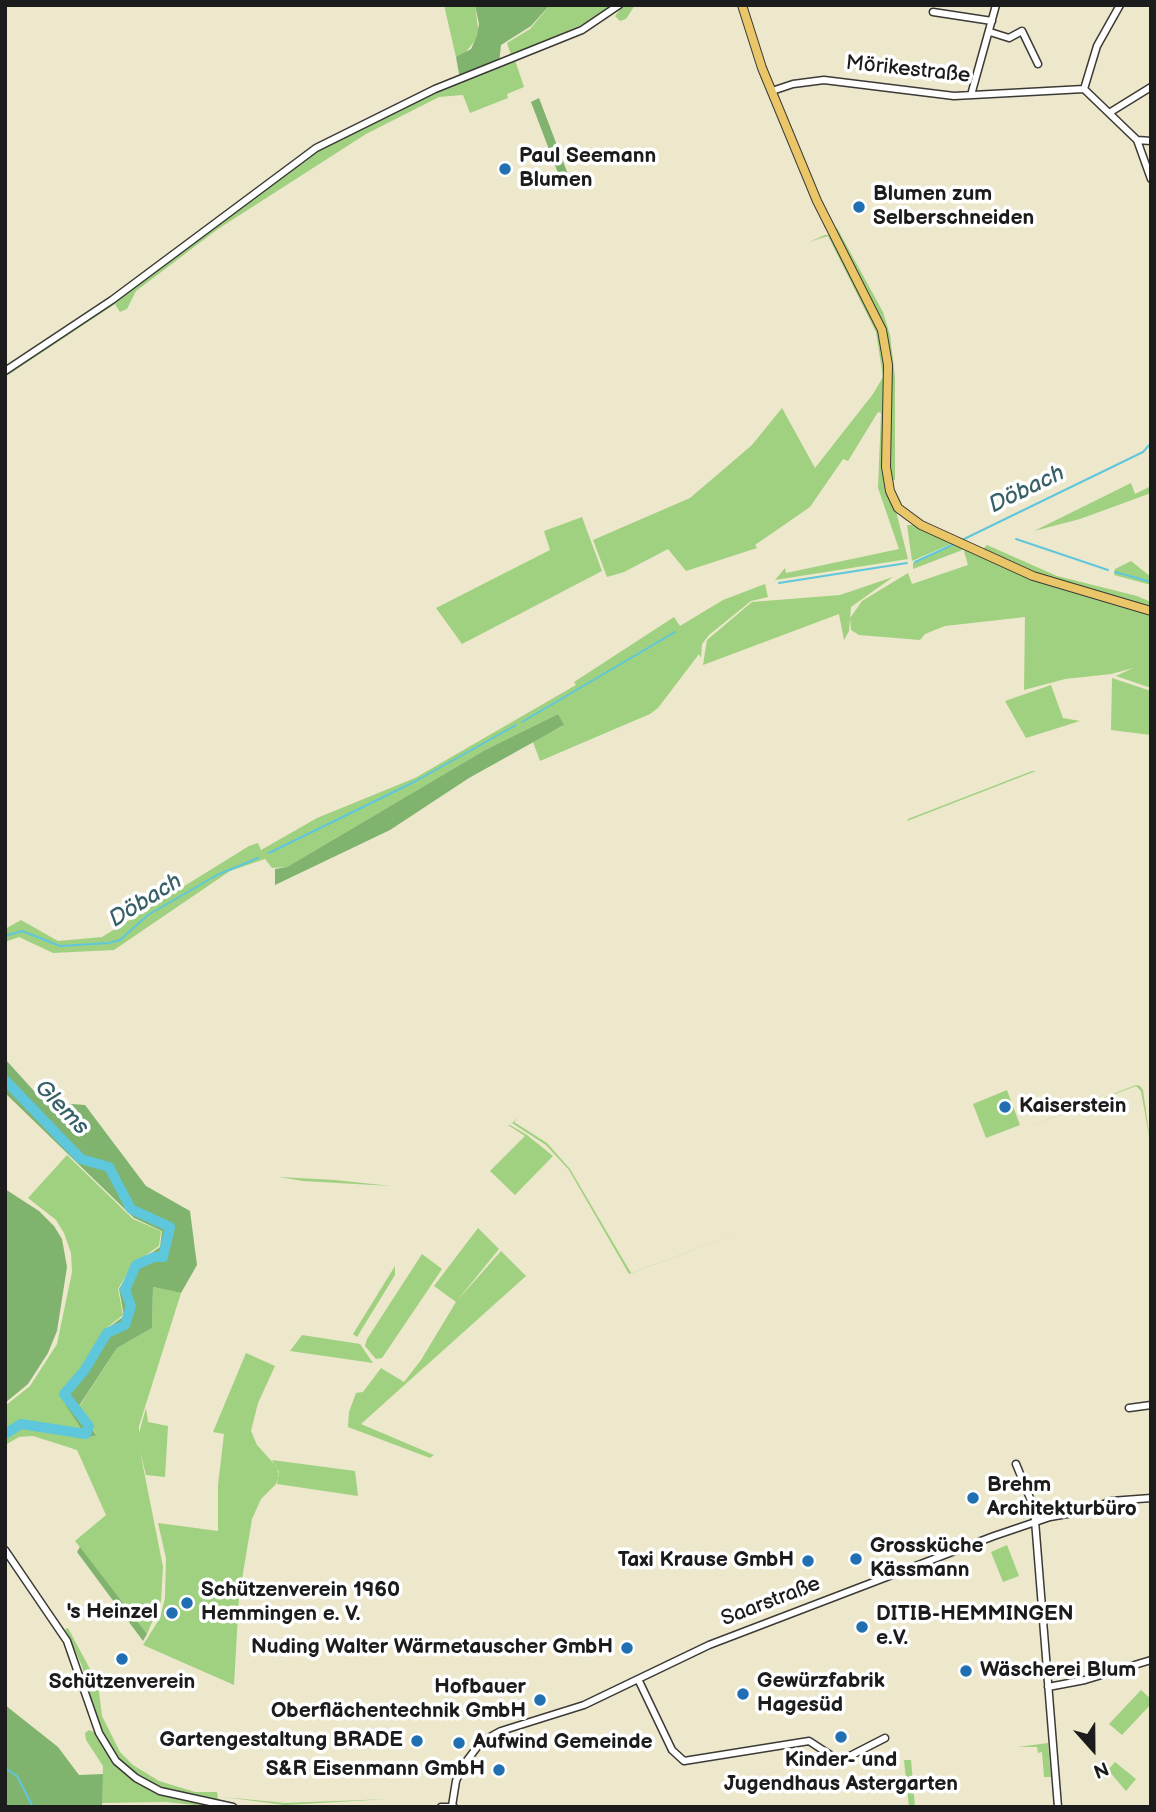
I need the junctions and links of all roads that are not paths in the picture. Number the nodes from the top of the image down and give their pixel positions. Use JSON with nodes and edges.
{"nodes":[{"id":1,"x":619,"y":5,"type":"edge"},
{"id":2,"x":742,"y":5,"type":"edge"},
{"id":3,"x":996,"y":5,"type":"edge"},
{"id":4,"x":1119,"y":5,"type":"edge"},
{"id":5,"x":933,"y":12,"type":"dead end"},
{"id":6,"x":992,"y":21,"type":"junction"},
{"id":7,"x":990,"y":32,"type":"junction"},
{"id":8,"x":1038,"y":64,"type":"dead end"},
{"id":9,"x":1151,"y":86,"type":"edge"},
{"id":10,"x":1084,"y":89,"type":"junction"},
{"id":11,"x":772,"y":91,"type":"junction"},
{"id":12,"x":971,"y":95,"type":"junction"},
{"id":13,"x":1109,"y":114,"type":"junction"},
{"id":14,"x":1137,"y":140,"type":"junction"},
{"id":15,"x":1151,"y":141,"type":"edge"},
{"id":16,"x":1151,"y":179,"type":"edge"},
{"id":17,"x":5,"y":371,"type":"edge"},
{"id":18,"x":1151,"y":611,"type":"edge"},
{"id":19,"x":1151,"y":1405,"type":"edge"},
{"id":20,"x":1129,"y":1408,"type":"dead end"},
{"id":21,"x":1016,"y":1464,"type":"dead end"},
{"id":22,"x":1151,"y":1498,"type":"edge"},
{"id":23,"x":1035,"y":1522,"type":"junction"},
{"id":24,"x":5,"y":1550,"type":"edge"},
{"id":25,"x":1151,"y":1660,"type":"edge"},
{"id":26,"x":638,"y":1679,"type":"junction"},
{"id":27,"x":1048,"y":1687,"type":"junction"},
{"id":28,"x":885,"y":1738,"type":"dead end"},
{"id":29,"x":454,"y":1806,"type":"edge"},
{"id":30,"x":233,"y":1807,"type":"edge"},
{"id":31,"x":441,"y":1807,"type":"edge"},
{"id":32,"x":1058,"y":1807,"type":"edge"}],
"edges":[{"from":1,"to":17,"type":"street"},
{"from":2,"to":11,"type":"main road"},
{"from":3,"to":6,"type":"street"},
{"from":4,"to":10,"type":"street"},
{"from":5,"to":6,"type":"street"},
{"from":6,"to":7,"type":"street"},
{"from":7,"to":8,"type":"street"},
{"from":7,"to":12,"type":"street"},
{"from":9,"to":13,"type":"street"},
{"from":10,"to":12,"type":"street","name":"Mörikestraße"},
{"from":10,"to":13,"type":"street"},
{"from":11,"to":12,"type":"street","name":"Mörikestraße"},
{"from":11,"to":18,"type":"main road"},
{"from":13,"to":14,"type":"street"},
{"from":14,"to":15,"type":"street"},
{"from":14,"to":16,"type":"street"},
{"from":19,"to":20,"type":"street"},
{"from":21,"to":23,"type":"street"},
{"from":22,"to":23,"type":"street","name":"Saarstraße"},
{"from":23,"to":26,"type":"street","name":"Saarstraße"},
{"from":23,"to":27,"type":"street"},
{"from":24,"to":30,"type":"street"},
{"from":25,"to":27,"type":"street"},
{"from":26,"to":28,"type":"street"},
{"from":26,"to":29,"type":"street","name":"Saarstraße"},
{"from":27,"to":32,"type":"street"},
{"from":29,"to":31,"type":"street"}]}
